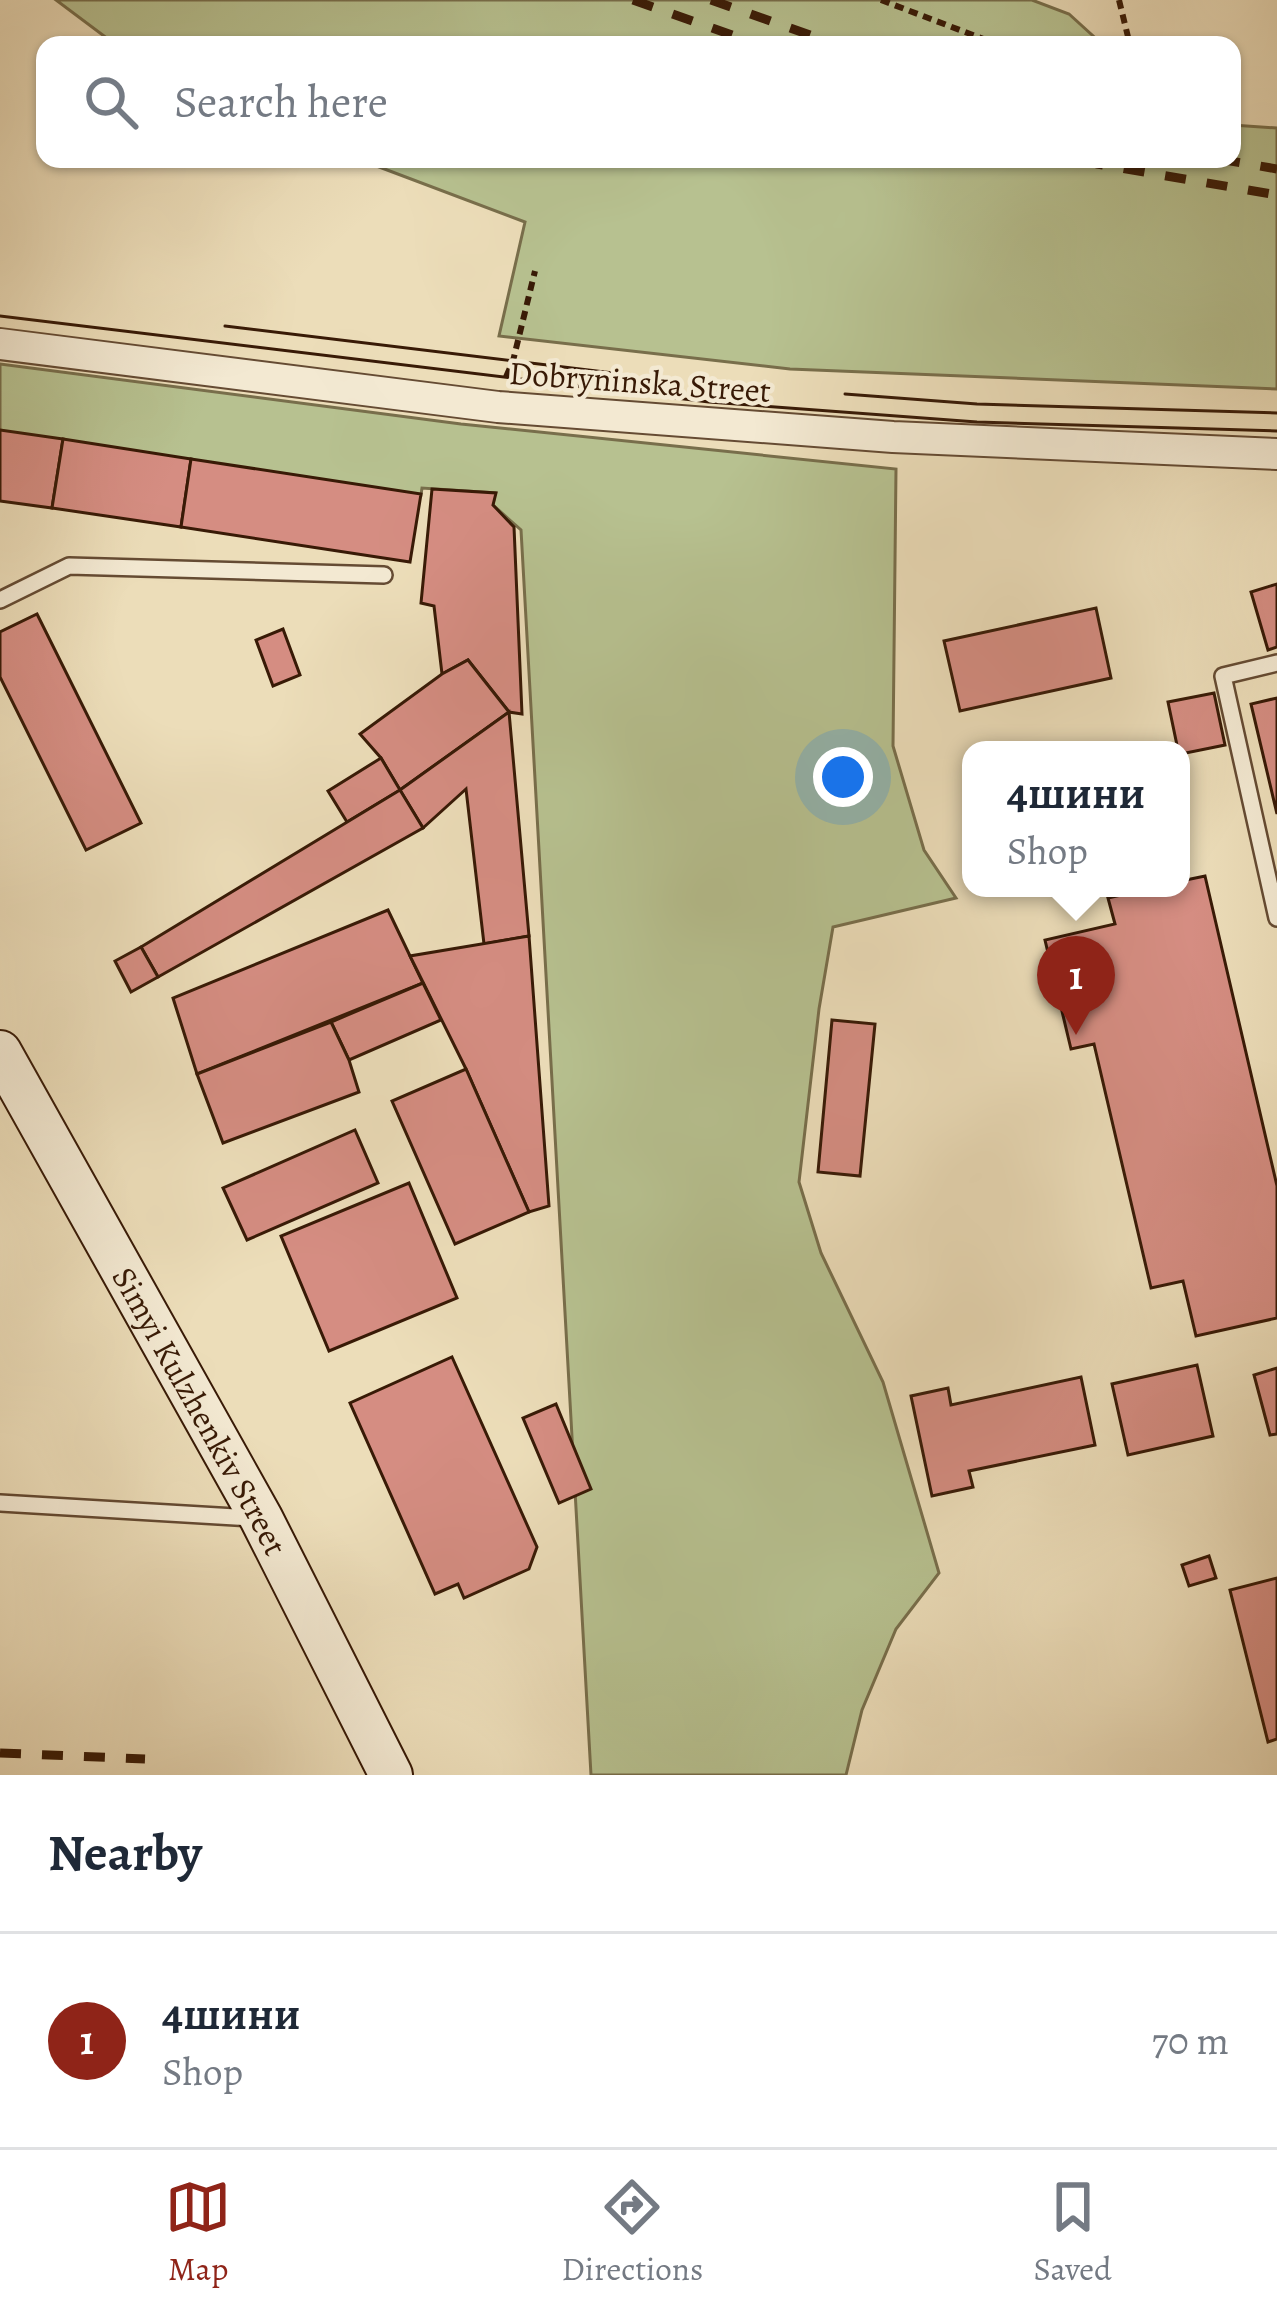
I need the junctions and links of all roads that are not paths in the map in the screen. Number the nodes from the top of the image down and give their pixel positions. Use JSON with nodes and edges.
{"nodes":[{"id":1,"x":0,"y":344,"type":"edge"},
{"id":2,"x":1277,"y":454,"type":"edge"},
{"id":3,"x":384,"y":574,"type":"dead end"},
{"id":4,"x":0,"y":600,"type":"edge"},
{"id":5,"x":1277,"y":663,"type":"edge"},
{"id":6,"x":1277,"y":918,"type":"edge"},
{"id":7,"x":0,"y":1052,"type":"edge"},
{"id":8,"x":0,"y":1504,"type":"edge"},
{"id":9,"x":261,"y":1518,"type":"junction"},
{"id":10,"x":391,"y":1775,"type":"edge"}],
"edges":[{"from":1,"to":2,"type":"street","name":"Dobryninska Street"},
{"from":3,"to":4,"type":"lane"},
{"from":5,"to":6,"type":"lane"},
{"from":7,"to":9,"type":"main road","name":"Simyi Kulzhenkiv Street"},
{"from":8,"to":9,"type":"lane"},
{"from":9,"to":10,"type":"main road","name":"Simyi Kulzhenkiv Street"}]}
